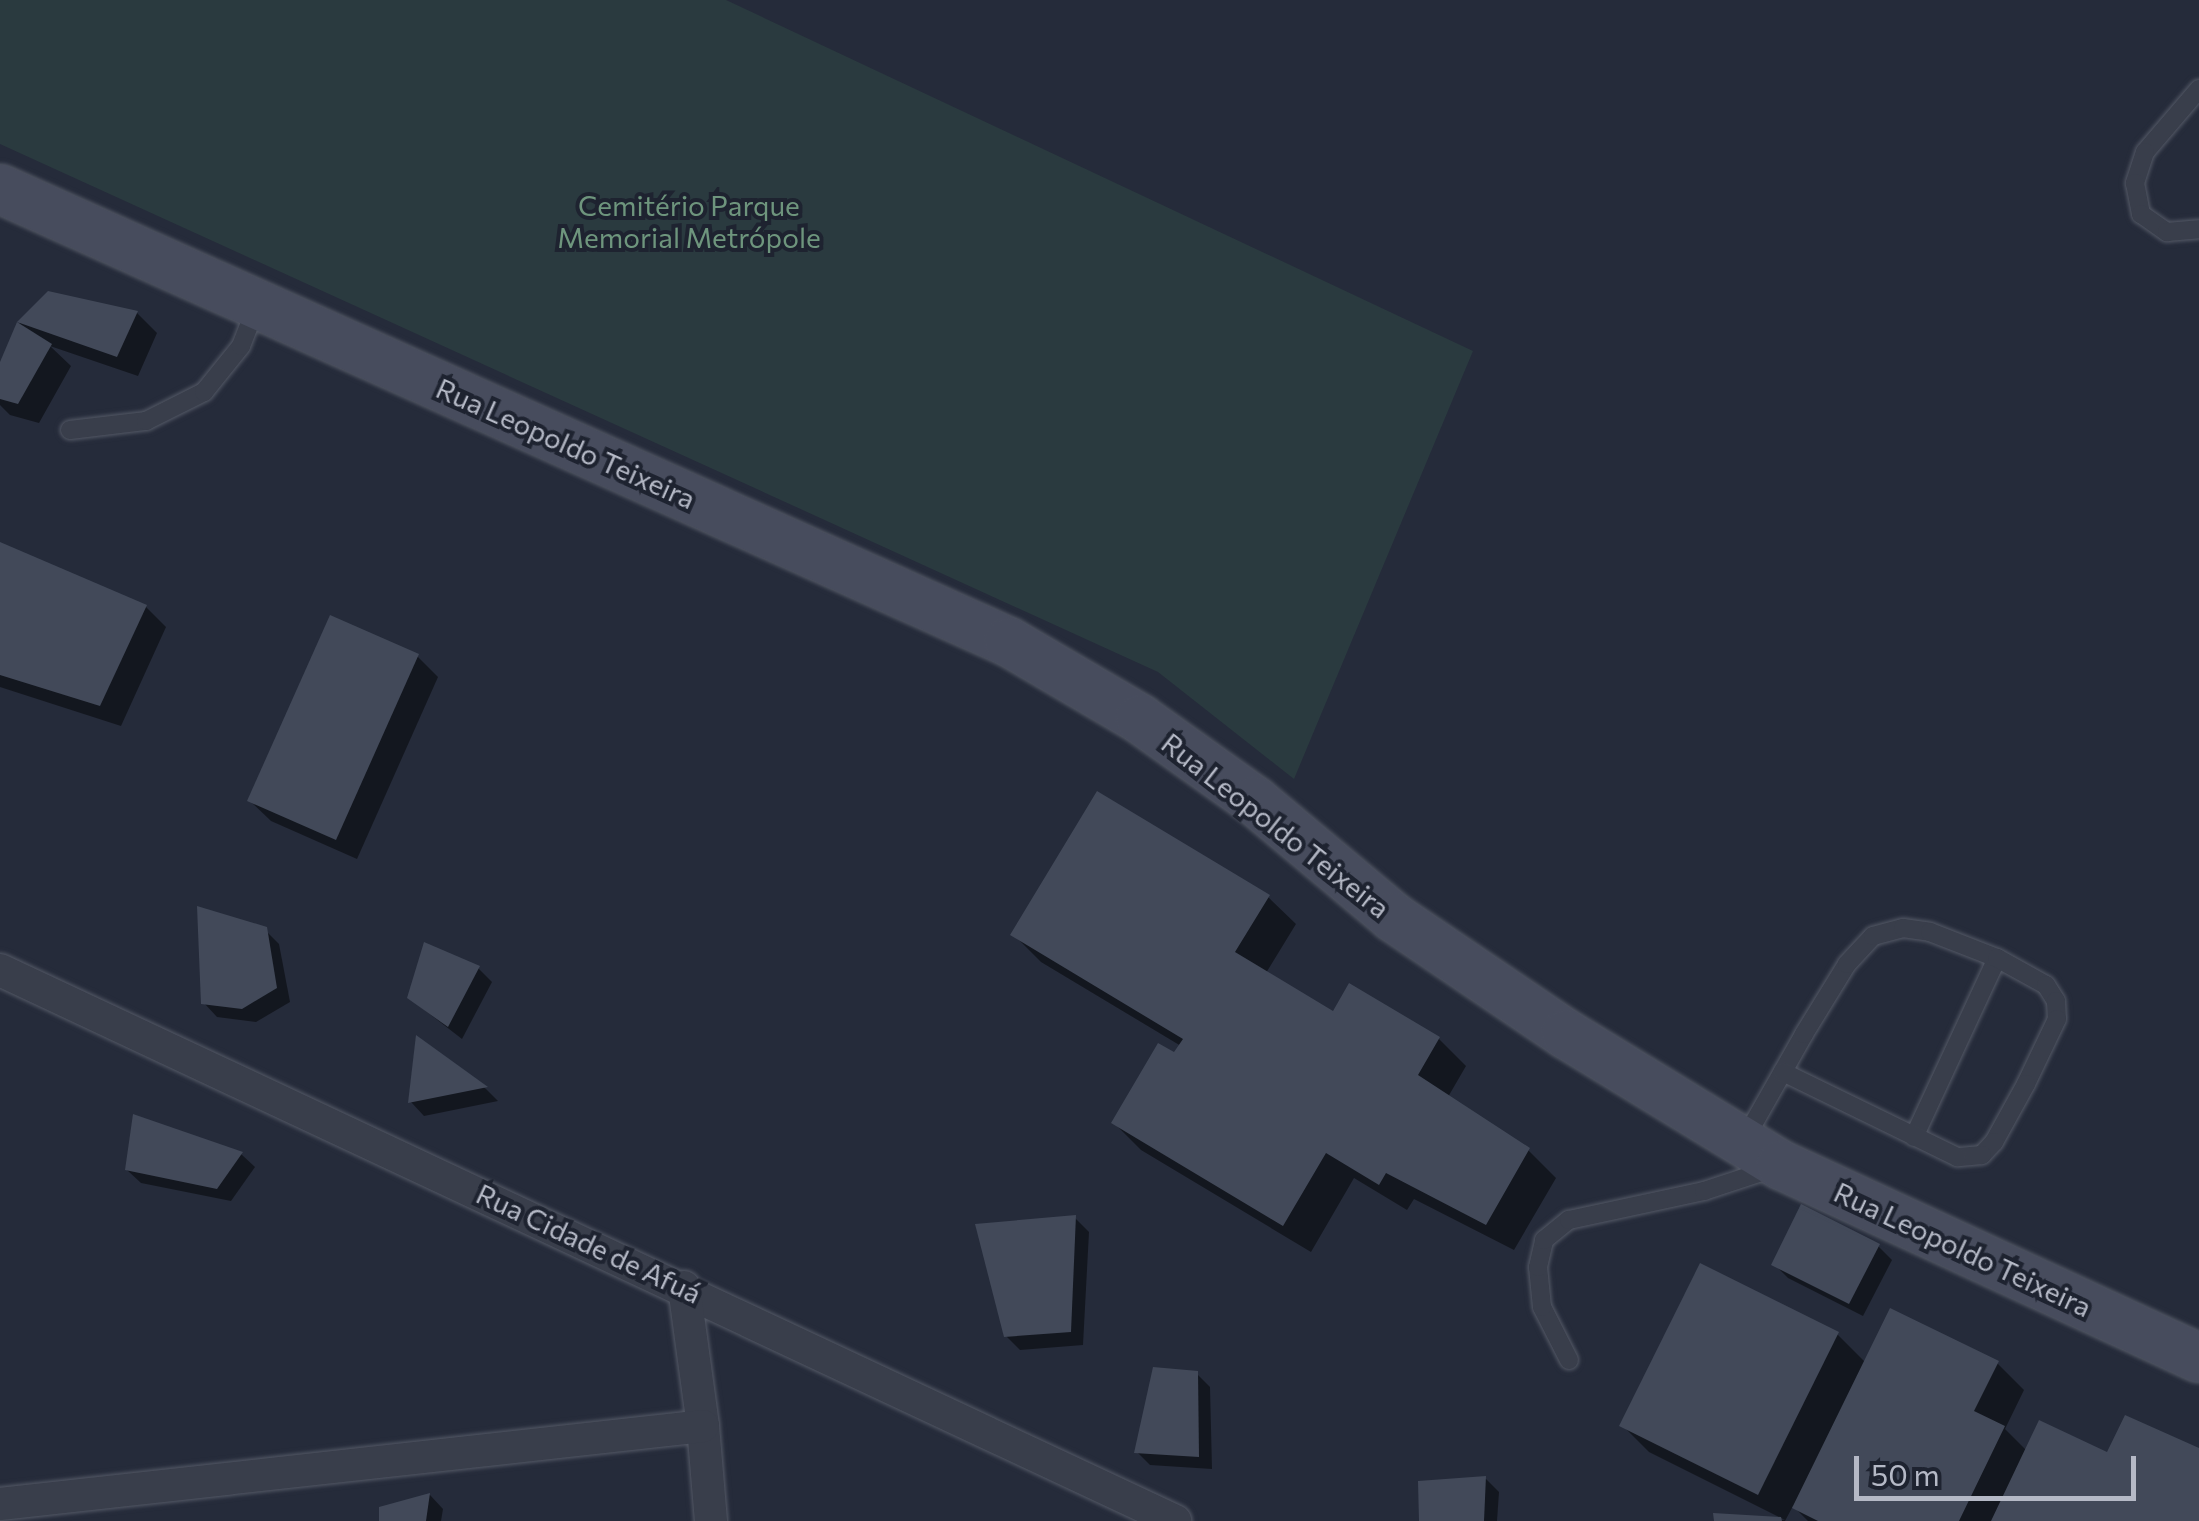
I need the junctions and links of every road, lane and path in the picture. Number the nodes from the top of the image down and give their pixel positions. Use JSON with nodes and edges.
{"nodes":[{"id":1,"x":2199,"y":89,"type":"edge"},
{"id":2,"x":0,"y":189,"type":"edge"},
{"id":3,"x":2199,"y":229,"type":"edge"},
{"id":4,"x":257,"y":305,"type":"junction"},
{"id":5,"x":70,"y":430,"type":"dead end"},
{"id":6,"x":1997,"y":958,"type":"junction"},
{"id":7,"x":0,"y":970,"type":"edge"},
{"id":8,"x":1783,"y":1072,"type":"junction"},
{"id":9,"x":1914,"y":1137,"type":"junction"},
{"id":10,"x":1762,"y":1154,"type":"junction"},
{"id":11,"x":684,"y":1287,"type":"junction"},
{"id":12,"x":2199,"y":1358,"type":"edge"},
{"id":13,"x":1569,"y":1360,"type":"dead end"},
{"id":14,"x":704,"y":1426,"type":"junction"},
{"id":15,"x":0,"y":1504,"type":"edge"},
{"id":16,"x":710,"y":1521,"type":"edge"},
{"id":17,"x":1175,"y":1521,"type":"edge"}],
"edges":[{"from":1,"to":3,"type":"lane"},
{"from":2,"to":4,"type":"main road","name":"Rua Leopoldo Teixeira"},
{"from":4,"to":5,"type":"lane"},
{"from":4,"to":10,"type":"main road","name":"Rua Leopoldo Teixeira"},
{"from":6,"to":8,"type":"lane"},
{"from":6,"to":9,"type":"lane"},
{"from":6,"to":9,"type":"lane"},
{"from":7,"to":11,"type":"street","name":"Rua Cidade de Afuá"},
{"from":8,"to":9,"type":"lane"},
{"from":8,"to":10,"type":"lane"},
{"from":10,"to":12,"type":"main road","name":"Rua Leopoldo Teixeira"},
{"from":10,"to":13,"type":"lane"},
{"from":11,"to":14,"type":"street"},
{"from":11,"to":17,"type":"street","name":"Rua Cidade de Afuá"},
{"from":14,"to":15,"type":"street"},
{"from":14,"to":16,"type":"street"}]}
